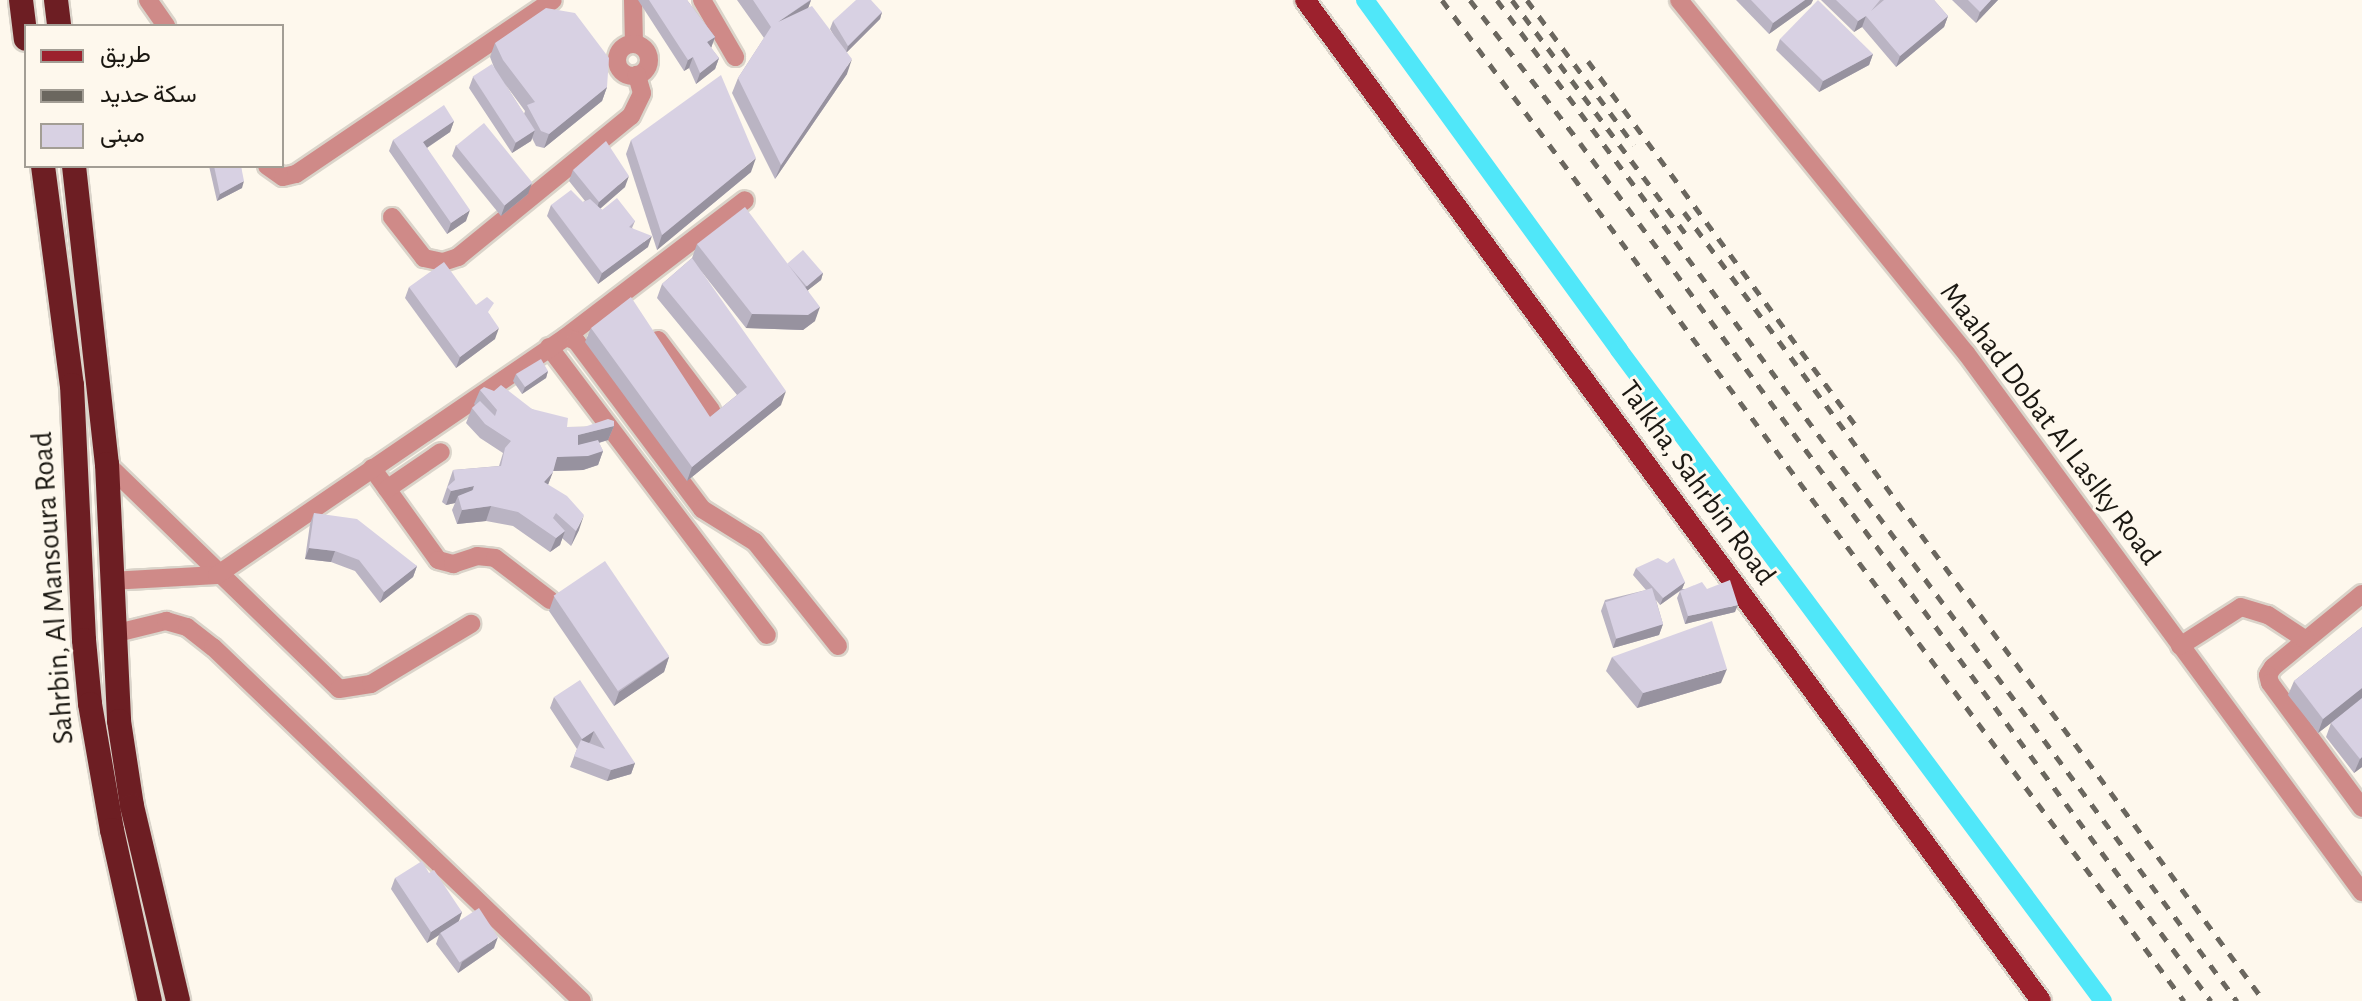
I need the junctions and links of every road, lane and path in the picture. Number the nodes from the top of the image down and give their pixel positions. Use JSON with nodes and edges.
{"nodes":[{"id":1,"x":21,"y":0,"type":"edge"},
{"id":2,"x":56,"y":0,"type":"edge"},
{"id":3,"x":148,"y":0,"type":"edge"},
{"id":4,"x":553,"y":0,"type":"edge"},
{"id":5,"x":633,"y":0,"type":"edge"},
{"id":6,"x":702,"y":0,"type":"edge"},
{"id":7,"x":1305,"y":0,"type":"edge"},
{"id":8,"x":1679,"y":0,"type":"edge"},
{"id":9,"x":24,"y":24,"type":"edge"},
{"id":10,"x":59,"y":24,"type":"edge"},
{"id":11,"x":165,"y":24,"type":"edge"},
{"id":12,"x":735,"y":57,"type":"dead end"},
{"id":13,"x":43,"y":168,"type":"edge"},
{"id":14,"x":74,"y":168,"type":"edge"},
{"id":15,"x":270,"y":168,"type":"edge"},
{"id":16,"x":745,"y":200,"type":"dead end"},
{"id":17,"x":392,"y":217,"type":"dead end"},
{"id":18,"x":649,"y":329,"type":"edge"},
{"id":19,"x":566,"y":337,"type":"junction"},
{"id":20,"x":549,"y":347,"type":"junction"},
{"id":21,"x":72,"y":385,"type":"junction"},
{"id":22,"x":99,"y":386,"type":"junction"},
{"id":23,"x":711,"y":410,"type":"dead end"},
{"id":24,"x":441,"y":452,"type":"dead end"},
{"id":25,"x":107,"y":464,"type":"junction"},
{"id":26,"x":372,"y":468,"type":"junction"},
{"id":27,"x":387,"y":489,"type":"junction"},
{"id":28,"x":217,"y":575,"type":"junction"},
{"id":29,"x":110,"y":581,"type":"junction"},
{"id":30,"x":2362,"y":594,"type":"edge"},
{"id":31,"x":550,"y":600,"type":"dead end"},
{"id":32,"x":471,"y":624,"type":"dead end"},
{"id":33,"x":113,"y":634,"type":"junction"},
{"id":34,"x":767,"y":635,"type":"dead end"},
{"id":35,"x":2306,"y":640,"type":"junction"},
{"id":36,"x":838,"y":646,"type":"dead end"},
{"id":37,"x":2180,"y":646,"type":"junction"},
{"id":38,"x":2362,"y":808,"type":"edge"},
{"id":39,"x":2362,"y":892,"type":"edge"},
{"id":40,"x":150,"y":1001,"type":"edge"},
{"id":41,"x":178,"y":1001,"type":"edge"},
{"id":42,"x":582,"y":1001,"type":"edge"},
{"id":43,"x":2041,"y":1001,"type":"edge"}],
"edges":[{"from":1,"to":9,"type":"highway"},
{"from":2,"to":10,"type":"highway"},
{"from":3,"to":11,"type":"street"},
{"from":4,"to":15,"type":"street"},
{"from":5,"to":17,"type":"street"},
{"from":6,"to":12,"type":"street"},
{"from":7,"to":43,"type":"main road","name":"Talkha, Sahrbin Road"},
{"from":8,"to":37,"type":"street","name":"Maahad Dobat Al Laslky Road"},
{"from":13,"to":21,"type":"highway","name":"Sahrbin, Al Mansoura Road"},
{"from":14,"to":22,"type":"highway","name":"Sahrbin, Al Mansoura Road"},
{"from":16,"to":19,"type":"street"},
{"from":18,"to":23,"type":"street"},
{"from":19,"to":20,"type":"street"},
{"from":19,"to":36,"type":"street"},
{"from":20,"to":26,"type":"street"},
{"from":20,"to":34,"type":"street"},
{"from":21,"to":22,"type":"highway"},
{"from":21,"to":40,"type":"highway","name":"Sahrbin, Al Mansoura Road"},
{"from":22,"to":25,"type":"highway","name":"Sahrbin, Al Mansoura Road"},
{"from":24,"to":27,"type":"street"},
{"from":25,"to":28,"type":"street"},
{"from":25,"to":29,"type":"highway","name":"Sahrbin, Al Mansoura Road"},
{"from":26,"to":27,"type":"street"},
{"from":26,"to":28,"type":"street"},
{"from":27,"to":31,"type":"street"},
{"from":28,"to":29,"type":"street"},
{"from":28,"to":32,"type":"street"},
{"from":29,"to":33,"type":"highway","name":"Sahrbin, Al Mansoura Road"},
{"from":30,"to":35,"type":"street"},
{"from":33,"to":41,"type":"highway","name":"Sahrbin, Al Mansoura Road"},
{"from":33,"to":42,"type":"street"},
{"from":35,"to":37,"type":"street"},
{"from":35,"to":38,"type":"street"},
{"from":37,"to":39,"type":"street","name":"Maahad Dobat Al Laslky Road"}]}
